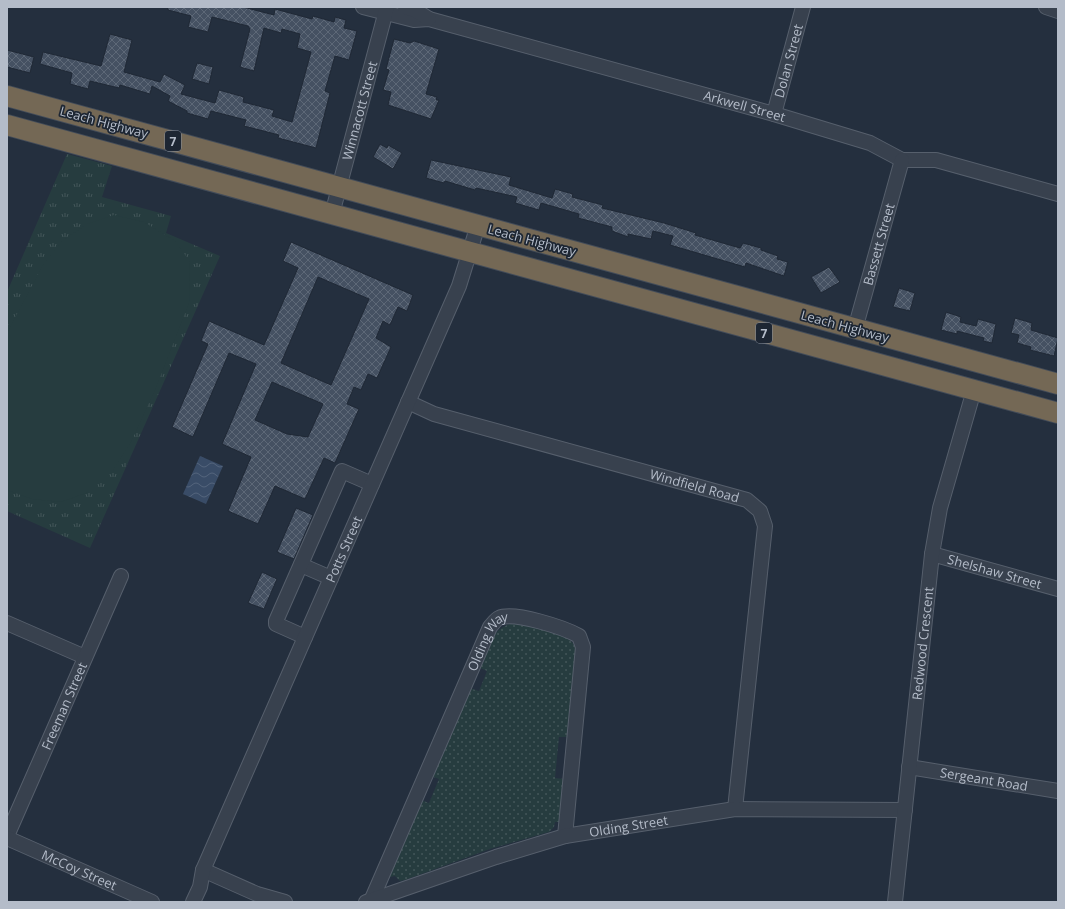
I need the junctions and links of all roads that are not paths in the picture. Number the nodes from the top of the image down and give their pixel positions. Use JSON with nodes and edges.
{"nodes":[{"id":1,"x":363,"y":7,"type":"edge"},
{"id":2,"x":405,"y":7,"type":"edge"},
{"id":3,"x":802,"y":7,"type":"edge"},
{"id":4,"x":1046,"y":7,"type":"edge"},
{"id":5,"x":386,"y":10,"type":"edge"},
{"id":6,"x":1058,"y":11,"type":"edge"},
{"id":7,"x":429,"y":20,"type":"junction"},
{"id":8,"x":7,"y":96,"type":"edge"},
{"id":9,"x":774,"y":114,"type":"junction"},
{"id":10,"x":7,"y":125,"type":"edge"},
{"id":11,"x":902,"y":160,"type":"junction"},
{"id":12,"x":340,"y":186,"type":"junction"},
{"id":13,"x":1058,"y":194,"type":"edge"},
{"id":14,"x":332,"y":214,"type":"junction"},
{"id":15,"x":478,"y":225,"type":"junction"},
{"id":16,"x":470,"y":253,"type":"junction"},
{"id":17,"x":855,"y":329,"type":"junction"},
{"id":18,"x":1058,"y":384,"type":"edge"},
{"id":19,"x":974,"y":390,"type":"junction"},
{"id":20,"x":408,"y":402,"type":"junction"},
{"id":21,"x":1058,"y":413,"type":"edge"},
{"id":22,"x":372,"y":484,"type":"junction"},
{"id":23,"x":932,"y":554,"type":"junction"},
{"id":24,"x":301,"y":565,"type":"junction"},
{"id":25,"x":121,"y":576,"type":"dead end"},
{"id":26,"x":331,"y":578,"type":"junction"},
{"id":27,"x":1058,"y":589,"type":"edge"},
{"id":28,"x":7,"y":623,"type":"edge"},
{"id":29,"x":305,"y":637,"type":"junction"},
{"id":30,"x":85,"y":657,"type":"junction"},
{"id":31,"x":909,"y":767,"type":"junction"},
{"id":32,"x":1058,"y":790,"type":"edge"},
{"id":33,"x":734,"y":809,"type":"junction"},
{"id":34,"x":904,"y":810,"type":"junction"},
{"id":35,"x":565,"y":836,"type":"junction"},
{"id":36,"x":7,"y":837,"type":"edge"},
{"id":37,"x":203,"y":870,"type":"junction"},
{"id":38,"x":367,"y":901,"type":"edge"},
{"id":39,"x":152,"y":902,"type":"edge"},
{"id":40,"x":185,"y":902,"type":"edge"},
{"id":41,"x":193,"y":902,"type":"edge"},
{"id":42,"x":285,"y":902,"type":"edge"},
{"id":43,"x":895,"y":902,"type":"edge"}],
"edges":[{"from":1,"to":5,"type":"street","name":"Arkwell Street"},
{"from":2,"to":7,"type":"street","name":"Arkwell Street"},
{"from":3,"to":9,"type":"street","name":"Dolan Street"},
{"from":4,"to":6,"type":"street"},
{"from":5,"to":7,"type":"street","name":"Arkwell Street"},
{"from":5,"to":12,"type":"street","name":"Winnacott Street"},
{"from":7,"to":9,"type":"street","name":"Arkwell Street"},
{"from":8,"to":12,"type":"highway","name":"Leach Highway","number":"7"},
{"from":9,"to":11,"type":"street","name":"Arkwell Street"},
{"from":10,"to":14,"type":"highway","number":"7"},
{"from":11,"to":13,"type":"street","name":"Arkwell Street"},
{"from":11,"to":17,"type":"street","name":"Bassett Street"},
{"from":12,"to":14,"type":"street","name":"Winnacott Street"},
{"from":12,"to":15,"type":"highway","name":"Leach Highway","number":"7"},
{"from":14,"to":16,"type":"highway","number":"7"},
{"from":15,"to":16,"type":"street","name":"Potts Street"},
{"from":15,"to":17,"type":"highway","name":"Leach Highway","number":"7"},
{"from":16,"to":19,"type":"highway","number":"7"},
{"from":16,"to":20,"type":"street","name":"Potts Street"},
{"from":17,"to":18,"type":"highway","name":"Leach Highway","number":"7"},
{"from":19,"to":21,"type":"highway","number":"7"},
{"from":19,"to":23,"type":"street","name":"Redwood Crescent"},
{"from":20,"to":22,"type":"street","name":"Potts Street"},
{"from":20,"to":33,"type":"street","name":"Windfield Road"},
{"from":22,"to":24,"type":"street"},
{"from":22,"to":26,"type":"street","name":"Potts Street"},
{"from":23,"to":27,"type":"street","name":"Shelshaw Street"},
{"from":23,"to":31,"type":"street","name":"Redwood Crescent"},
{"from":24,"to":26,"type":"street"},
{"from":24,"to":29,"type":"street"},
{"from":25,"to":30,"type":"street","name":"Freeman Street"},
{"from":26,"to":29,"type":"street","name":"Potts Street"},
{"from":28,"to":30,"type":"street"},
{"from":29,"to":37,"type":"street","name":"Potts Street"},
{"from":30,"to":36,"type":"street","name":"Freeman Street"},
{"from":31,"to":32,"type":"street","name":"Sergeant Road"},
{"from":31,"to":34,"type":"street","name":"Redwood Crescent"},
{"from":33,"to":34,"type":"street","name":"Olding Street"},
{"from":33,"to":35,"type":"street","name":"Olding Street"},
{"from":34,"to":43,"type":"street","name":"Redwood Crescent"},
{"from":35,"to":38,"type":"street","name":"Olding Street"},
{"from":35,"to":38,"type":"street","name":"Olding Way"},
{"from":36,"to":39,"type":"street","name":"McCoy Street"},
{"from":37,"to":40,"type":"street","name":"Potts Street"},
{"from":37,"to":41,"type":"street","name":"Potts Street"},
{"from":37,"to":42,"type":"street"}]}
